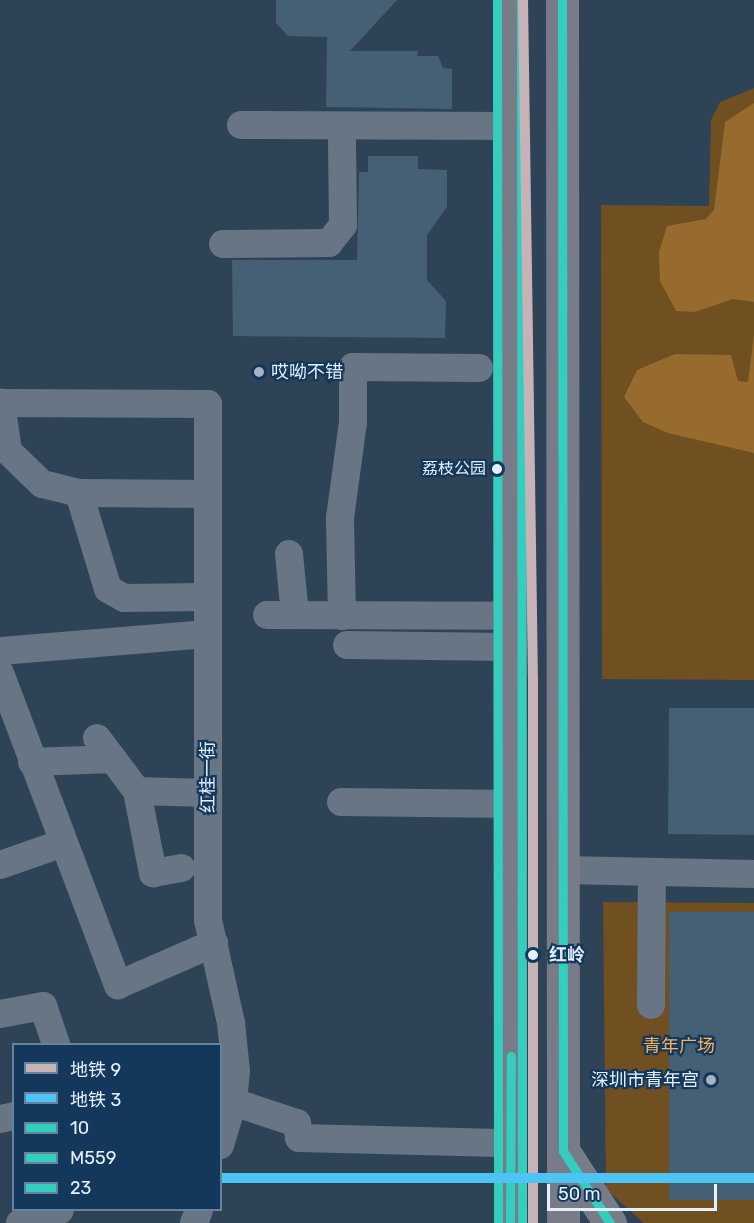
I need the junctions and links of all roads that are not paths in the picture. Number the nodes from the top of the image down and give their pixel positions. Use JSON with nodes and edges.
{"nodes":[{"id":1,"x":509,"y":0,"type":"edge"},
{"id":2,"x":562,"y":0,"type":"edge"},
{"id":3,"x":241,"y":124,"type":"dead end"},
{"id":4,"x":511,"y":126,"type":"junction"},
{"id":5,"x":342,"y":142,"type":"dead end"},
{"id":6,"x":223,"y":244,"type":"dead end"},
{"id":7,"x":453,"y":355,"type":"dead end"},
{"id":8,"x":79,"y":493,"type":"junction"},
{"id":9,"x":208,"y":494,"type":"junction"},
{"id":10,"x":289,"y":554,"type":"dead end"},
{"id":11,"x":207,"y":597,"type":"junction"},
{"id":12,"x":267,"y":615,"type":"dead end"},
{"id":13,"x":295,"y":615,"type":"junction"},
{"id":14,"x":342,"y":616,"type":"junction"},
{"id":15,"x":510,"y":632,"type":"junction"},
{"id":16,"x":207,"y":634,"type":"junction"},
{"id":17,"x":346,"y":645,"type":"dead end"},
{"id":18,"x":0,"y":651,"type":"edge"},
{"id":19,"x":0,"y":673,"type":"edge"},
{"id":20,"x":32,"y":762,"type":"junction"},
{"id":21,"x":137,"y":791,"type":"junction"},
{"id":22,"x":208,"y":793,"type":"junction"},
{"id":23,"x":341,"y":802,"type":"dead end"},
{"id":24,"x":510,"y":804,"type":"junction"},
{"id":25,"x":63,"y":843,"type":"junction"},
{"id":26,"x":0,"y":865,"type":"edge"},
{"id":27,"x":182,"y":868,"type":"dead end"},
{"id":28,"x":563,"y":870,"type":"junction"},
{"id":29,"x":652,"y":872,"type":"junction"},
{"id":30,"x":754,"y":874,"type":"edge"},
{"id":31,"x":214,"y":943,"type":"junction"},
{"id":32,"x":651,"y":1005,"type":"dead end"},
{"id":33,"x":0,"y":1014,"type":"edge"},
{"id":34,"x":56,"y":1043,"type":"edge"},
{"id":35,"x":228,"y":1055,"type":"edge"},
{"id":36,"x":233,"y":1102,"type":"junction"},
{"id":37,"x":222,"y":1138,"type":"edge"},
{"id":38,"x":511,"y":1143,"type":"junction"},
{"id":39,"x":564,"y":1151,"type":"junction"},
{"id":40,"x":49,"y":1211,"type":"edge"},
{"id":41,"x":20,"y":1223,"type":"edge"},
{"id":42,"x":510,"y":1223,"type":"edge"},
{"id":43,"x":563,"y":1223,"type":"edge"},
{"id":44,"x":610,"y":1223,"type":"edge"}],
"edges":[{"from":1,"to":4,"type":"main road"},
{"from":2,"to":28,"type":"main road"},
{"from":3,"to":4,"type":"street"},
{"from":4,"to":15,"type":"main road"},
{"from":5,"to":6,"type":"street"},
{"from":7,"to":14,"type":"street"},
{"from":8,"to":9,"type":"street"},
{"from":8,"to":9,"type":"street","name":"红桂一街"},
{"from":8,"to":11,"type":"street"},
{"from":9,"to":11,"type":"street","name":"红桂一街"},
{"from":10,"to":13,"type":"street"},
{"from":11,"to":16,"type":"street","name":"红桂一街"},
{"from":12,"to":13,"type":"street"},
{"from":13,"to":14,"type":"street"},
{"from":14,"to":15,"type":"street"},
{"from":15,"to":17,"type":"street"},
{"from":15,"to":24,"type":"main road"},
{"from":16,"to":18,"type":"street"},
{"from":16,"to":22,"type":"street","name":"红桂一街"},
{"from":19,"to":20,"type":"street"},
{"from":20,"to":21,"type":"street"},
{"from":20,"to":25,"type":"street"},
{"from":21,"to":22,"type":"street"},
{"from":21,"to":27,"type":"street"},
{"from":22,"to":31,"type":"street","name":"红桂一街"},
{"from":23,"to":24,"type":"street"},
{"from":24,"to":38,"type":"main road"},
{"from":25,"to":26,"type":"street"},
{"from":25,"to":31,"type":"street"},
{"from":28,"to":29,"type":"street"},
{"from":28,"to":39,"type":"main road"},
{"from":29,"to":30,"type":"street"},
{"from":29,"to":32,"type":"street"},
{"from":31,"to":35,"type":"street","name":"红桂一街"},
{"from":33,"to":34,"type":"street"},
{"from":35,"to":36,"type":"street","name":"红桂一街"},
{"from":36,"to":37,"type":"street","name":"红桂一街"},
{"from":36,"to":38,"type":"street"},
{"from":38,"to":42,"type":"main road"},
{"from":39,"to":43,"type":"main road"},
{"from":39,"to":44,"type":"main road"},
{"from":40,"to":41,"type":"street"}]}
